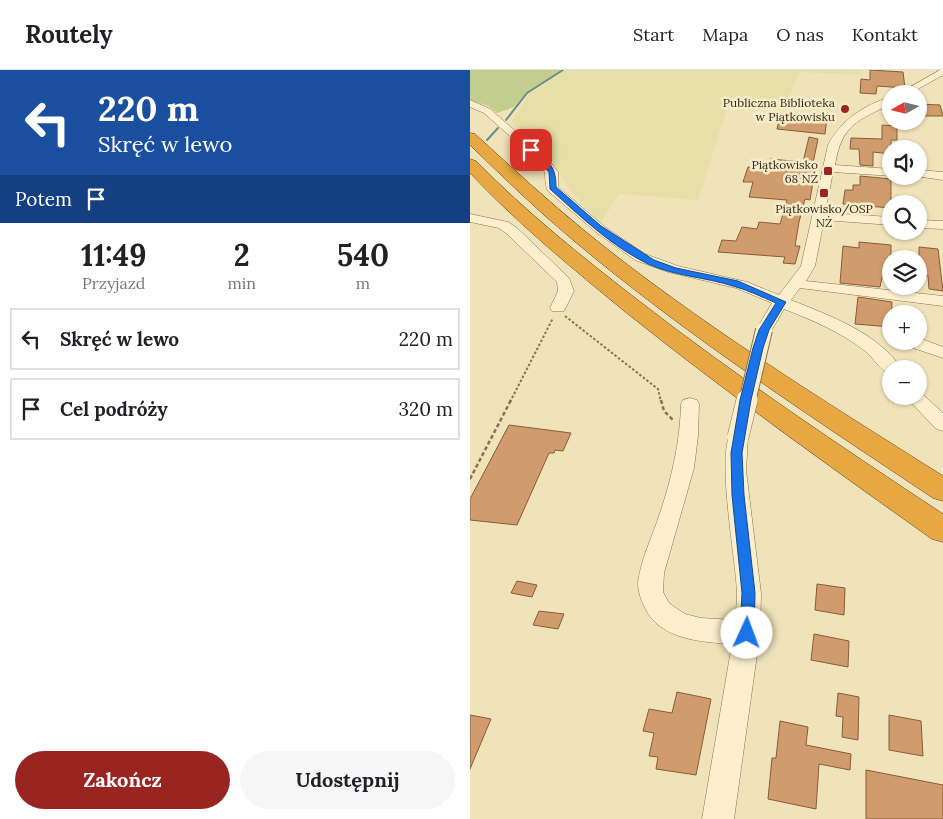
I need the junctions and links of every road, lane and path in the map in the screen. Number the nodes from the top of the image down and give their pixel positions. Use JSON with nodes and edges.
{"nodes":[{"id":1,"x":943,"y":72,"type":"edge"},
{"id":2,"x":919,"y":85,"type":"edge"},
{"id":3,"x":470,"y":104,"type":"edge"},
{"id":4,"x":882,"y":105,"type":"edge"},
{"id":5,"x":470,"y":137,"type":"edge"},
{"id":6,"x":470,"y":164,"type":"edge"},
{"id":7,"x":828,"y":168,"type":"junction"},
{"id":8,"x":882,"y":172,"type":"edge"},
{"id":9,"x":927,"y":175,"type":"edge"},
{"id":10,"x":943,"y":176,"type":"edge"},
{"id":11,"x":819,"y":216,"type":"junction"},
{"id":12,"x":470,"y":218,"type":"edge"},
{"id":13,"x":882,"y":220,"type":"edge"},
{"id":14,"x":927,"y":225,"type":"edge"},
{"id":15,"x":943,"y":226,"type":"edge"},
{"id":16,"x":805,"y":285,"type":"dead end"},
{"id":17,"x":943,"y":301,"type":"edge"},
{"id":18,"x":781,"y":302,"type":"junction"},
{"id":19,"x":558,"y":308,"type":"junction"},
{"id":20,"x":882,"y":345,"type":"edge"},
{"id":21,"x":927,"y":347,"type":"edge"},
{"id":22,"x":873,"y":348,"type":"junction"},
{"id":23,"x":943,"y":353,"type":"edge"},
{"id":24,"x":884,"y":360,"type":"edge"},
{"id":25,"x":690,"y":404,"type":"dead end"},
{"id":26,"x":923,"y":405,"type":"edge"},
{"id":27,"x":943,"y":424,"type":"edge"},
{"id":28,"x":690,"y":438,"type":"junction"},
{"id":29,"x":470,"y":479,"type":"edge"},
{"id":30,"x":943,"y":490,"type":"edge"},
{"id":31,"x":943,"y":530,"type":"edge"},
{"id":32,"x":747,"y":633,"type":"junction"},
{"id":33,"x":718,"y":819,"type":"edge"}],
"edges":[{"from":1,"to":2,"type":"street"},
{"from":3,"to":18,"type":"street"},
{"from":4,"to":7,"type":"street"},
{"from":5,"to":30,"type":"highway"},
{"from":6,"to":31,"type":"highway"},
{"from":7,"to":8,"type":"street"},
{"from":7,"to":11,"type":"street"},
{"from":9,"to":10,"type":"street"},
{"from":11,"to":13,"type":"street"},
{"from":11,"to":18,"type":"street"},
{"from":12,"to":19,"type":"street"},
{"from":14,"to":15,"type":"street"},
{"from":16,"to":17,"type":"street"},
{"from":18,"to":22,"type":"street"},
{"from":18,"to":32,"type":"street","bridge":true},
{"from":19,"to":28,"type":"path"},
{"from":19,"to":29,"type":"path"},
{"from":20,"to":22,"type":"street"},
{"from":21,"to":23,"type":"street"},
{"from":22,"to":24,"type":"street"},
{"from":25,"to":28,"type":"street"},
{"from":26,"to":27,"type":"street"},
{"from":28,"to":32,"type":"street"},
{"from":32,"to":33,"type":"street"}]}
